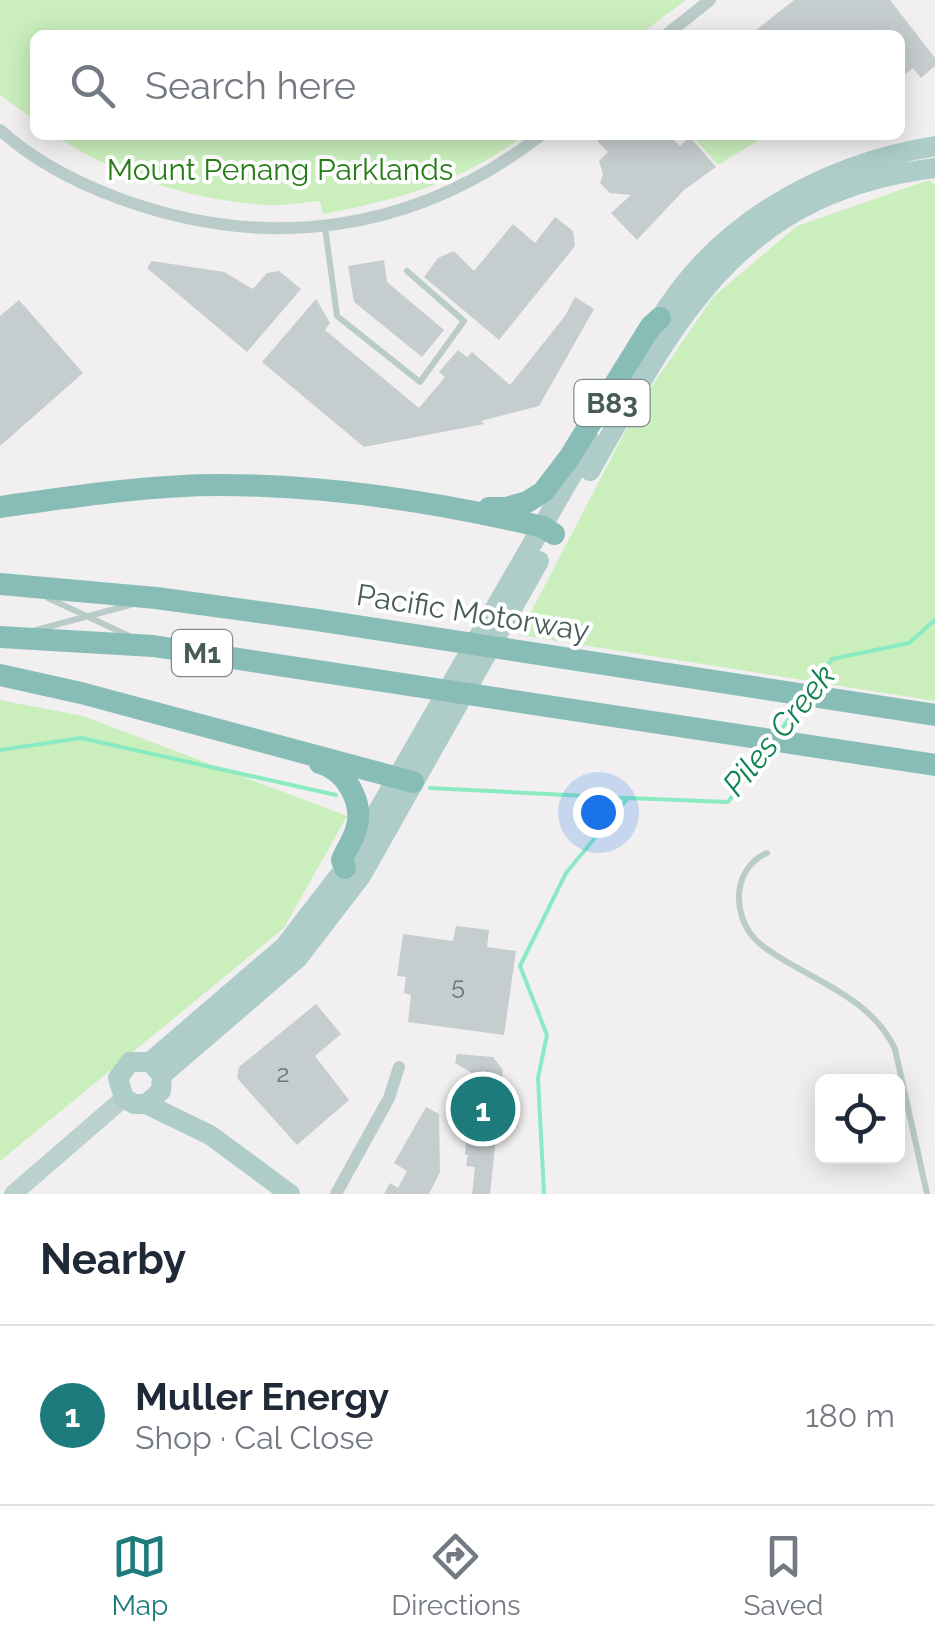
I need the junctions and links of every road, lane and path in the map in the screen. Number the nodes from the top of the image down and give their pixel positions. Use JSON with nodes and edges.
{"nodes":[{"id":1,"x":710,"y":0,"type":"edge"},
{"id":2,"x":672,"y":30,"type":"edge"},
{"id":3,"x":0,"y":130,"type":"edge"},
{"id":4,"x":534,"y":140,"type":"edge"},
{"id":5,"x":935,"y":146,"type":"edge"},
{"id":6,"x":935,"y":168,"type":"edge"},
{"id":7,"x":324,"y":226,"type":"junction"},
{"id":8,"x":407,"y":271,"type":"dead end"},
{"id":9,"x":660,"y":318,"type":"junction"},
{"id":10,"x":0,"y":507,"type":"edge"},
{"id":11,"x":462,"y":508,"type":"junction"},
{"id":12,"x":549,"y":531,"type":"junction"},
{"id":13,"x":10,"y":584,"type":"edge"},
{"id":14,"x":156,"y":598,"type":"junction"},
{"id":15,"x":88,"y":616,"type":"junction"},
{"id":16,"x":6,"y":637,"type":"edge"},
{"id":17,"x":153,"y":646,"type":"junction"},
{"id":18,"x":0,"y":675,"type":"edge"},
{"id":19,"x":935,"y":715,"type":"edge"},
{"id":20,"x":284,"y":748,"type":"junction"},
{"id":21,"x":935,"y":765,"type":"edge"},
{"id":22,"x":404,"y":779,"type":"junction"},
{"id":23,"x":767,"y":853,"type":"dead end"},
{"id":24,"x":345,"y":868,"type":"junction"},
{"id":25,"x":399,"y":1067,"type":"dead end"},
{"id":26,"x":155,"y":1083,"type":"junction"},
{"id":27,"x":124,"y":1098,"type":"junction"},
{"id":28,"x":13,"y":1194,"type":"edge"},
{"id":29,"x":290,"y":1194,"type":"edge"},
{"id":30,"x":336,"y":1194,"type":"edge"},
{"id":31,"x":928,"y":1194,"type":"edge"}],
"edges":[{"from":1,"to":2,"type":"street"},
{"from":3,"to":7,"type":"street"},
{"from":4,"to":7,"type":"street"},
{"from":5,"to":9,"type":"main road","number":"B83"},
{"from":6,"to":12,"type":"main road","number":"B83"},
{"from":7,"to":8,"type":"lane"},
{"from":9,"to":11,"type":"highway"},
{"from":9,"to":12,"type":"main road","number":"B83"},
{"from":10,"to":11,"type":"highway"},
{"from":11,"to":12,"type":"highway"},
{"from":12,"to":22,"type":"main road","number":"B83"},
{"from":13,"to":14,"type":"highway","name":"Pacific Motorway","number":"M1"},
{"from":13,"to":15,"type":"lane"},
{"from":14,"to":15,"type":"lane"},
{"from":14,"to":19,"type":"highway","name":"Pacific Motorway","number":"M1"},
{"from":15,"to":16,"type":"lane"},
{"from":15,"to":17,"type":"lane"},
{"from":16,"to":17,"type":"highway","number":"M1"},
{"from":17,"to":21,"type":"highway","number":"M1"},
{"from":18,"to":20,"type":"highway"},
{"from":20,"to":22,"type":"highway"},
{"from":20,"to":24,"type":"highway"},
{"from":22,"to":24,"type":"main road","number":"B83"},
{"from":22,"to":26,"type":"main road","number":"B83"},
{"from":23,"to":31,"type":"lane"},
{"from":24,"to":26,"type":"main road","number":"B83"},
{"from":25,"to":30,"type":"street"},
{"from":26,"to":27,"type":"main road"},
{"from":26,"to":27,"type":"main road","number":"B83"},
{"from":26,"to":29,"type":"main road"},
{"from":27,"to":28,"type":"main road"}]}
